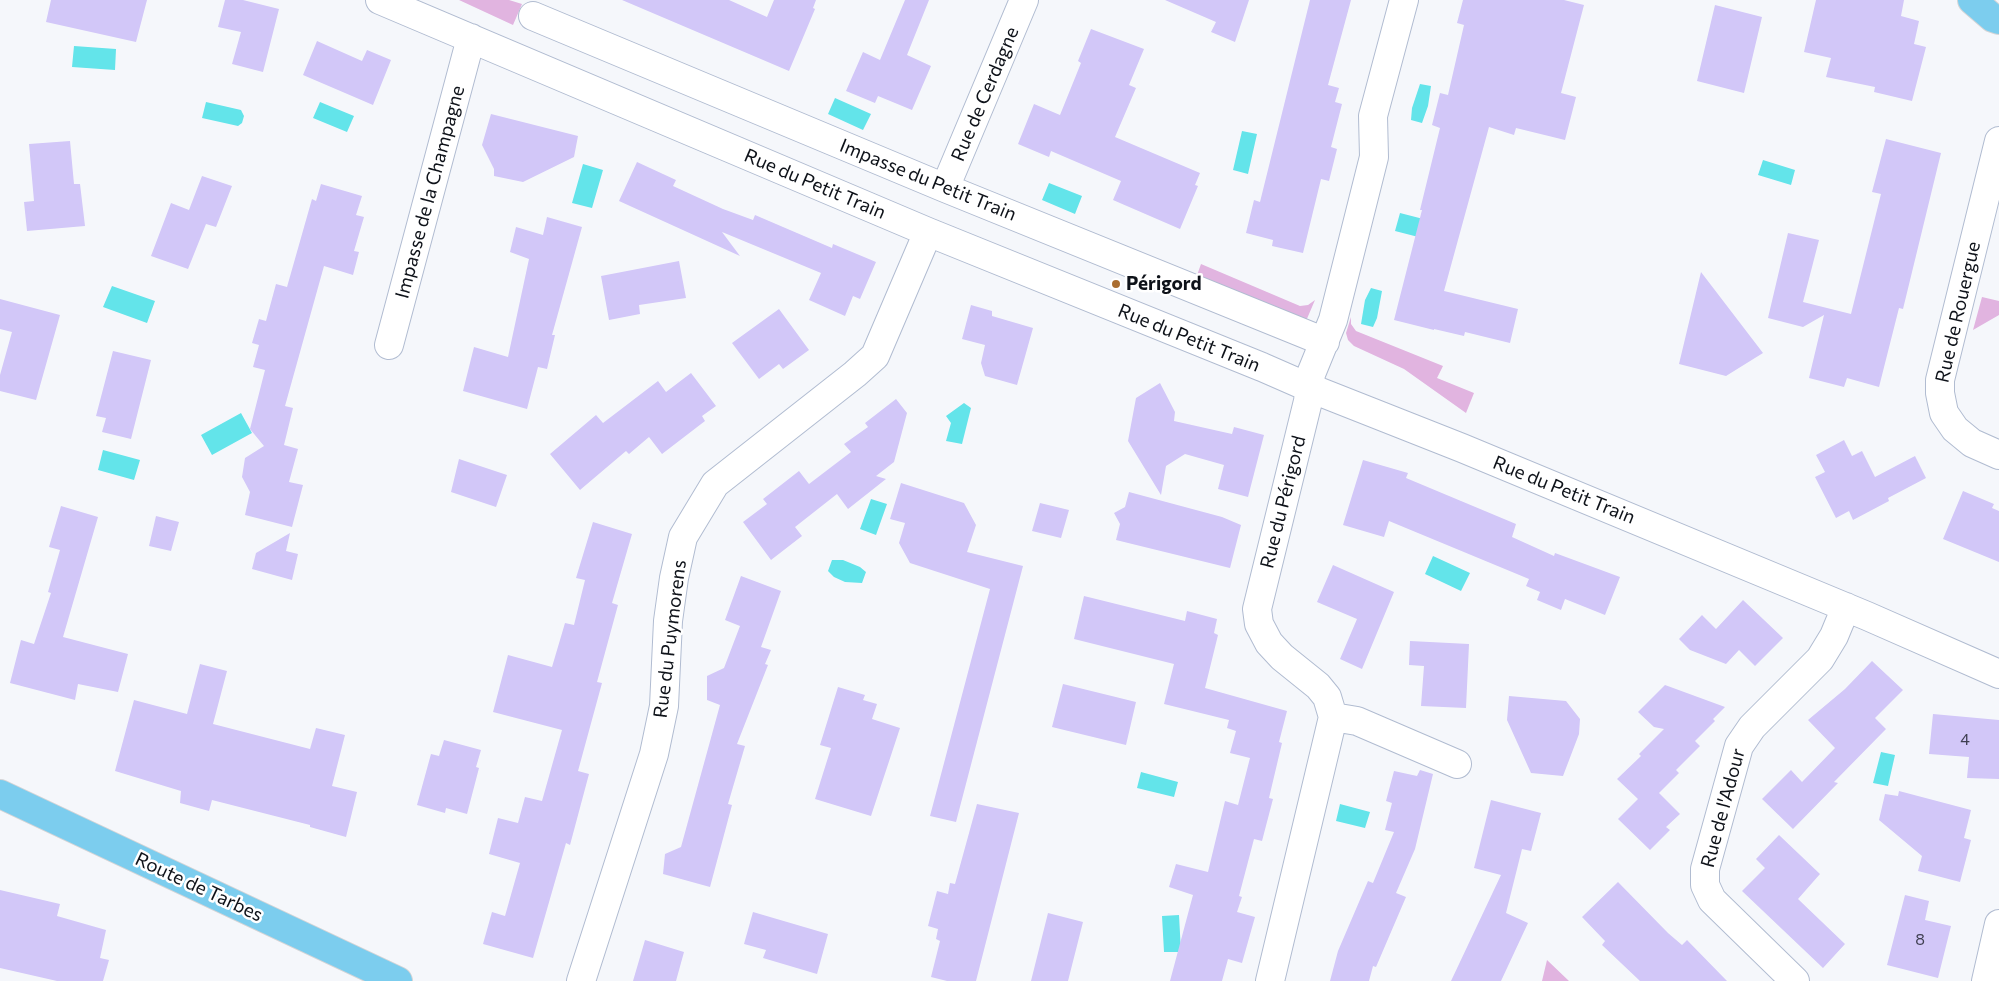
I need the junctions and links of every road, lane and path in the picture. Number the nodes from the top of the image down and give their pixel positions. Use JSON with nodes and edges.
{"nodes":[{"id":1,"x":380,"y":0,"type":"edge"},
{"id":2,"x":1024,"y":0,"type":"edge"},
{"id":3,"x":1404,"y":0,"type":"edge"},
{"id":4,"x":1972,"y":0,"type":"edge"},
{"id":5,"x":532,"y":16,"type":"dead end"},
{"id":6,"x":1999,"y":20,"type":"edge"},
{"id":7,"x":471,"y":38,"type":"junction"},
{"id":8,"x":1999,"y":142,"type":"edge"},
{"id":9,"x":946,"y":188,"type":"junction"},
{"id":10,"x":1991,"y":198,"type":"edge"},
{"id":11,"x":928,"y":232,"type":"junction"},
{"id":12,"x":1325,"y":342,"type":"junction"},
{"id":13,"x":389,"y":345,"type":"dead end"},
{"id":14,"x":1310,"y":388,"type":"junction"},
{"id":15,"x":1999,"y":455,"type":"edge"},
{"id":16,"x":1846,"y":607,"type":"junction"},
{"id":17,"x":1999,"y":674,"type":"edge"},
{"id":18,"x":1333,"y":718,"type":"junction"},
{"id":19,"x":1457,"y":764,"type":"dead end"},
{"id":20,"x":0,"y":794,"type":"edge"},
{"id":21,"x":1999,"y":924,"type":"edge"},
{"id":22,"x":398,"y":981,"type":"edge"},
{"id":23,"x":581,"y":981,"type":"edge"},
{"id":24,"x":1270,"y":981,"type":"edge"},
{"id":25,"x":1795,"y":981,"type":"edge"},
{"id":26,"x":1986,"y":981,"type":"edge"}],
"edges":[{"from":1,"to":7,"type":"street","name":"Rue du Petit Train"},
{"from":2,"to":9,"type":"street","name":"Rue de Cerdagne"},
{"from":3,"to":12,"type":"street","name":"Rue du Périgord"},
{"from":4,"to":6,"type":"main road"},
{"from":5,"to":9,"type":"street","name":"Impasse du Petit Train"},
{"from":7,"to":11,"type":"street","name":"Rue du Petit Train"},
{"from":7,"to":13,"type":"street","name":"Impasse de la Champagne"},
{"from":8,"to":10,"type":"street","name":"Rue de Rouergue"},
{"from":9,"to":12,"type":"street","name":"Impasse du Petit Train"},
{"from":10,"to":15,"type":"street","name":"Rue de Rouergue"},
{"from":11,"to":14,"type":"street","name":"Rue du Petit Train"},
{"from":11,"to":23,"type":"street","name":"Rue du Puymorens"},
{"from":12,"to":14,"type":"street","name":"Rue du Périgord"},
{"from":14,"to":16,"type":"street","name":"Rue du Petit Train"},
{"from":14,"to":18,"type":"street","name":"Rue du Périgord"},
{"from":16,"to":17,"type":"street","name":"Rue du Petit Train"},
{"from":16,"to":25,"type":"street","name":"Rue de l'Adour"},
{"from":18,"to":19,"type":"street"},
{"from":18,"to":24,"type":"street"},
{"from":20,"to":22,"type":"main road","name":"Route de Tarbes"},
{"from":21,"to":26,"type":"street"}]}
